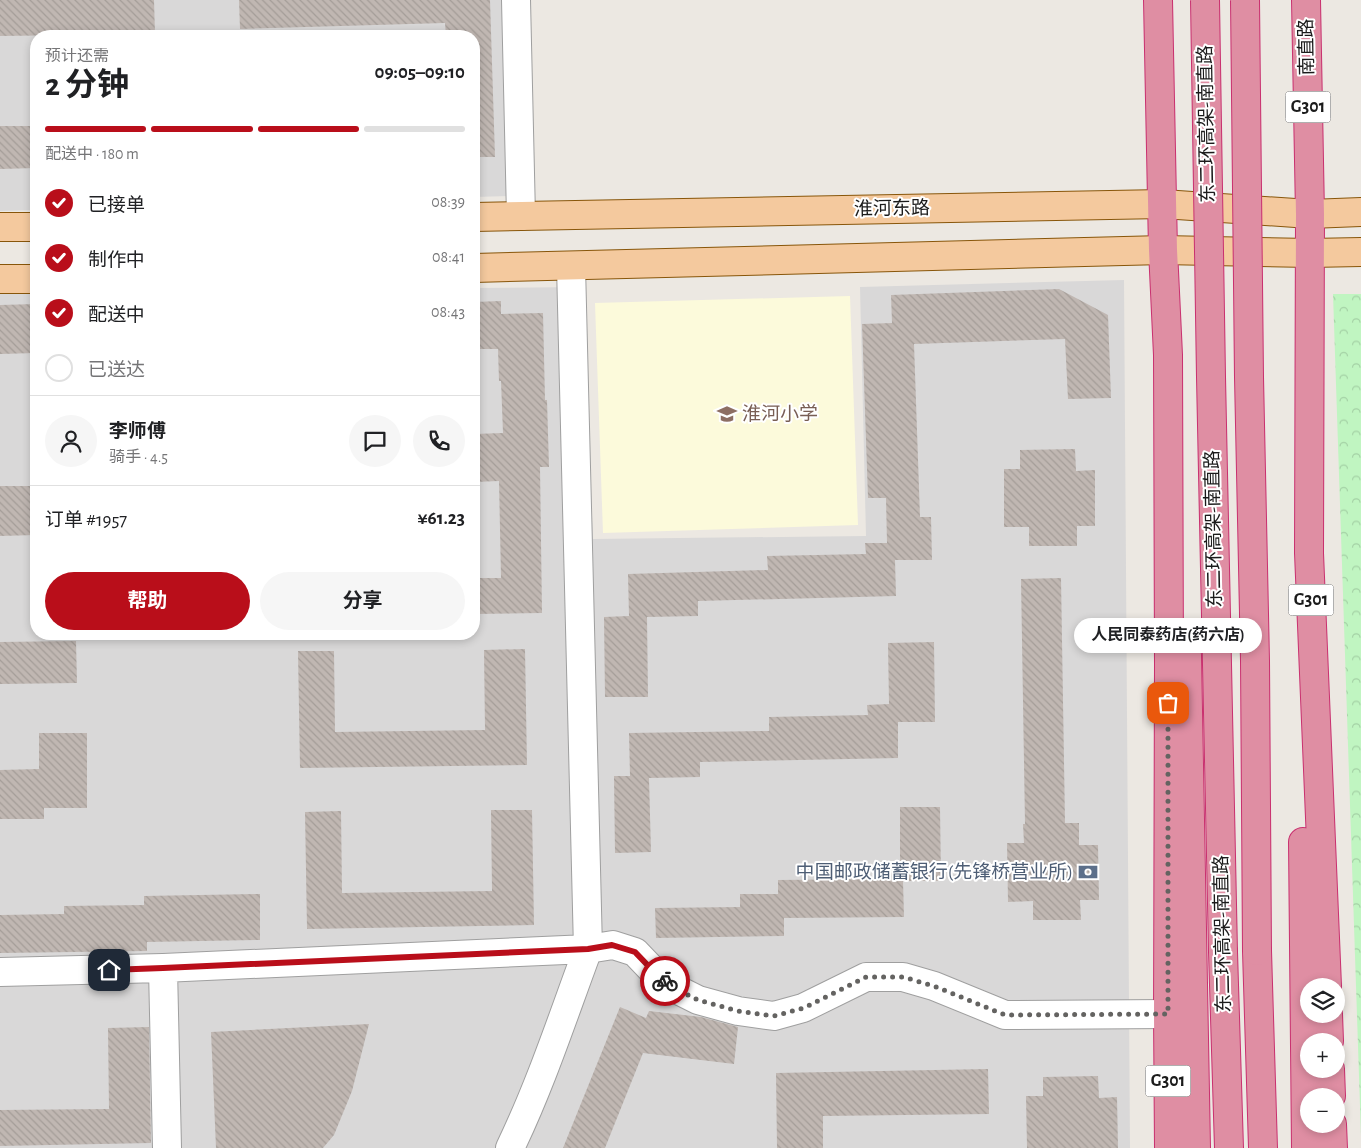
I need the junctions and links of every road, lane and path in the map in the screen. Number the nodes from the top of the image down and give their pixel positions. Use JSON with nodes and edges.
{"nodes":[{"id":1,"x":516,"y":0,"type":"edge"},
{"id":2,"x":1158,"y":0,"type":"edge"},
{"id":3,"x":1205,"y":0,"type":"edge"},
{"id":4,"x":1245,"y":0,"type":"edge"},
{"id":5,"x":1306,"y":0,"type":"edge"},
{"id":6,"x":1163,"y":204,"type":"junction"},
{"id":7,"x":1361,"y":212,"type":"edge"},
{"id":8,"x":1310,"y":214,"type":"junction"},
{"id":9,"x":521,"y":216,"type":"junction"},
{"id":10,"x":480,"y":217,"type":"edge"},
{"id":11,"x":30,"y":227,"type":"edge"},
{"id":12,"x":0,"y":228,"type":"edge"},
{"id":13,"x":1163,"y":250,"type":"junction"},
{"id":14,"x":1361,"y":252,"type":"edge"},
{"id":15,"x":1310,"y":253,"type":"junction"},
{"id":16,"x":571,"y":266,"type":"junction"},
{"id":17,"x":480,"y":268,"type":"edge"},
{"id":18,"x":0,"y":279,"type":"edge"},
{"id":19,"x":30,"y":279,"type":"edge"},
{"id":20,"x":1168,"y":355,"type":"junction"},
{"id":21,"x":1309,"y":553,"type":"junction"},
{"id":22,"x":588,"y":949,"type":"junction"},
{"id":23,"x":163,"y":968,"type":"junction"},
{"id":24,"x":0,"y":972,"type":"edge"},
{"id":25,"x":1327,"y":978,"type":"edge"},
{"id":26,"x":1168,"y":1014,"type":"junction"},
{"id":27,"x":1333,"y":1133,"type":"edge"},
{"id":28,"x":167,"y":1148,"type":"edge"},
{"id":29,"x":510,"y":1148,"type":"edge"},
{"id":30,"x":1169,"y":1148,"type":"edge"},
{"id":31,"x":1196,"y":1148,"type":"edge"},
{"id":32,"x":1228,"y":1148,"type":"edge"},
{"id":33,"x":1263,"y":1148,"type":"edge"},
{"id":34,"x":1306,"y":1148,"type":"edge"},
{"id":35,"x":1334,"y":1148,"type":"edge"}],
"edges":[{"from":1,"to":9,"type":"street"},
{"from":2,"to":6,"type":"highway","number":"G301"},
{"from":3,"to":32,"type":"highway","name":"东二环高架-南直路","bridge":true},
{"from":4,"to":33,"type":"highway","name":"东二环高架-南直路","bridge":true},
{"from":5,"to":8,"type":"highway","name":"南直路","number":"G301"},
{"from":6,"to":8,"type":"main road","name":"淮河东路"},
{"from":6,"to":9,"type":"main road","name":"淮河东路"},
{"from":6,"to":13,"type":"highway","number":"G301"},
{"from":7,"to":8,"type":"main road","name":"淮河东路"},
{"from":8,"to":15,"type":"highway","number":"G301"},
{"from":9,"to":10,"type":"main road","name":"淮河东路"},
{"from":11,"to":12,"type":"main road"},
{"from":13,"to":15,"type":"main road"},
{"from":13,"to":16,"type":"main road"},
{"from":13,"to":20,"type":"highway","number":"G301"},
{"from":14,"to":15,"type":"main road"},
{"from":15,"to":21,"type":"highway","number":"G301"},
{"from":16,"to":17,"type":"main road"},
{"from":16,"to":22,"type":"street"},
{"from":18,"to":19,"type":"main road"},
{"from":20,"to":26,"type":"highway","number":"G301"},
{"from":20,"to":31,"type":"highway"},
{"from":21,"to":25,"type":"highway","number":"G301"},
{"from":21,"to":34,"type":"highway"},
{"from":22,"to":23,"type":"street"},
{"from":22,"to":26,"type":"street"},
{"from":22,"to":29,"type":"street"},
{"from":23,"to":24,"type":"street"},
{"from":23,"to":28,"type":"street"},
{"from":26,"to":30,"type":"highway","number":"G301"},
{"from":27,"to":35,"type":"highway"}]}
